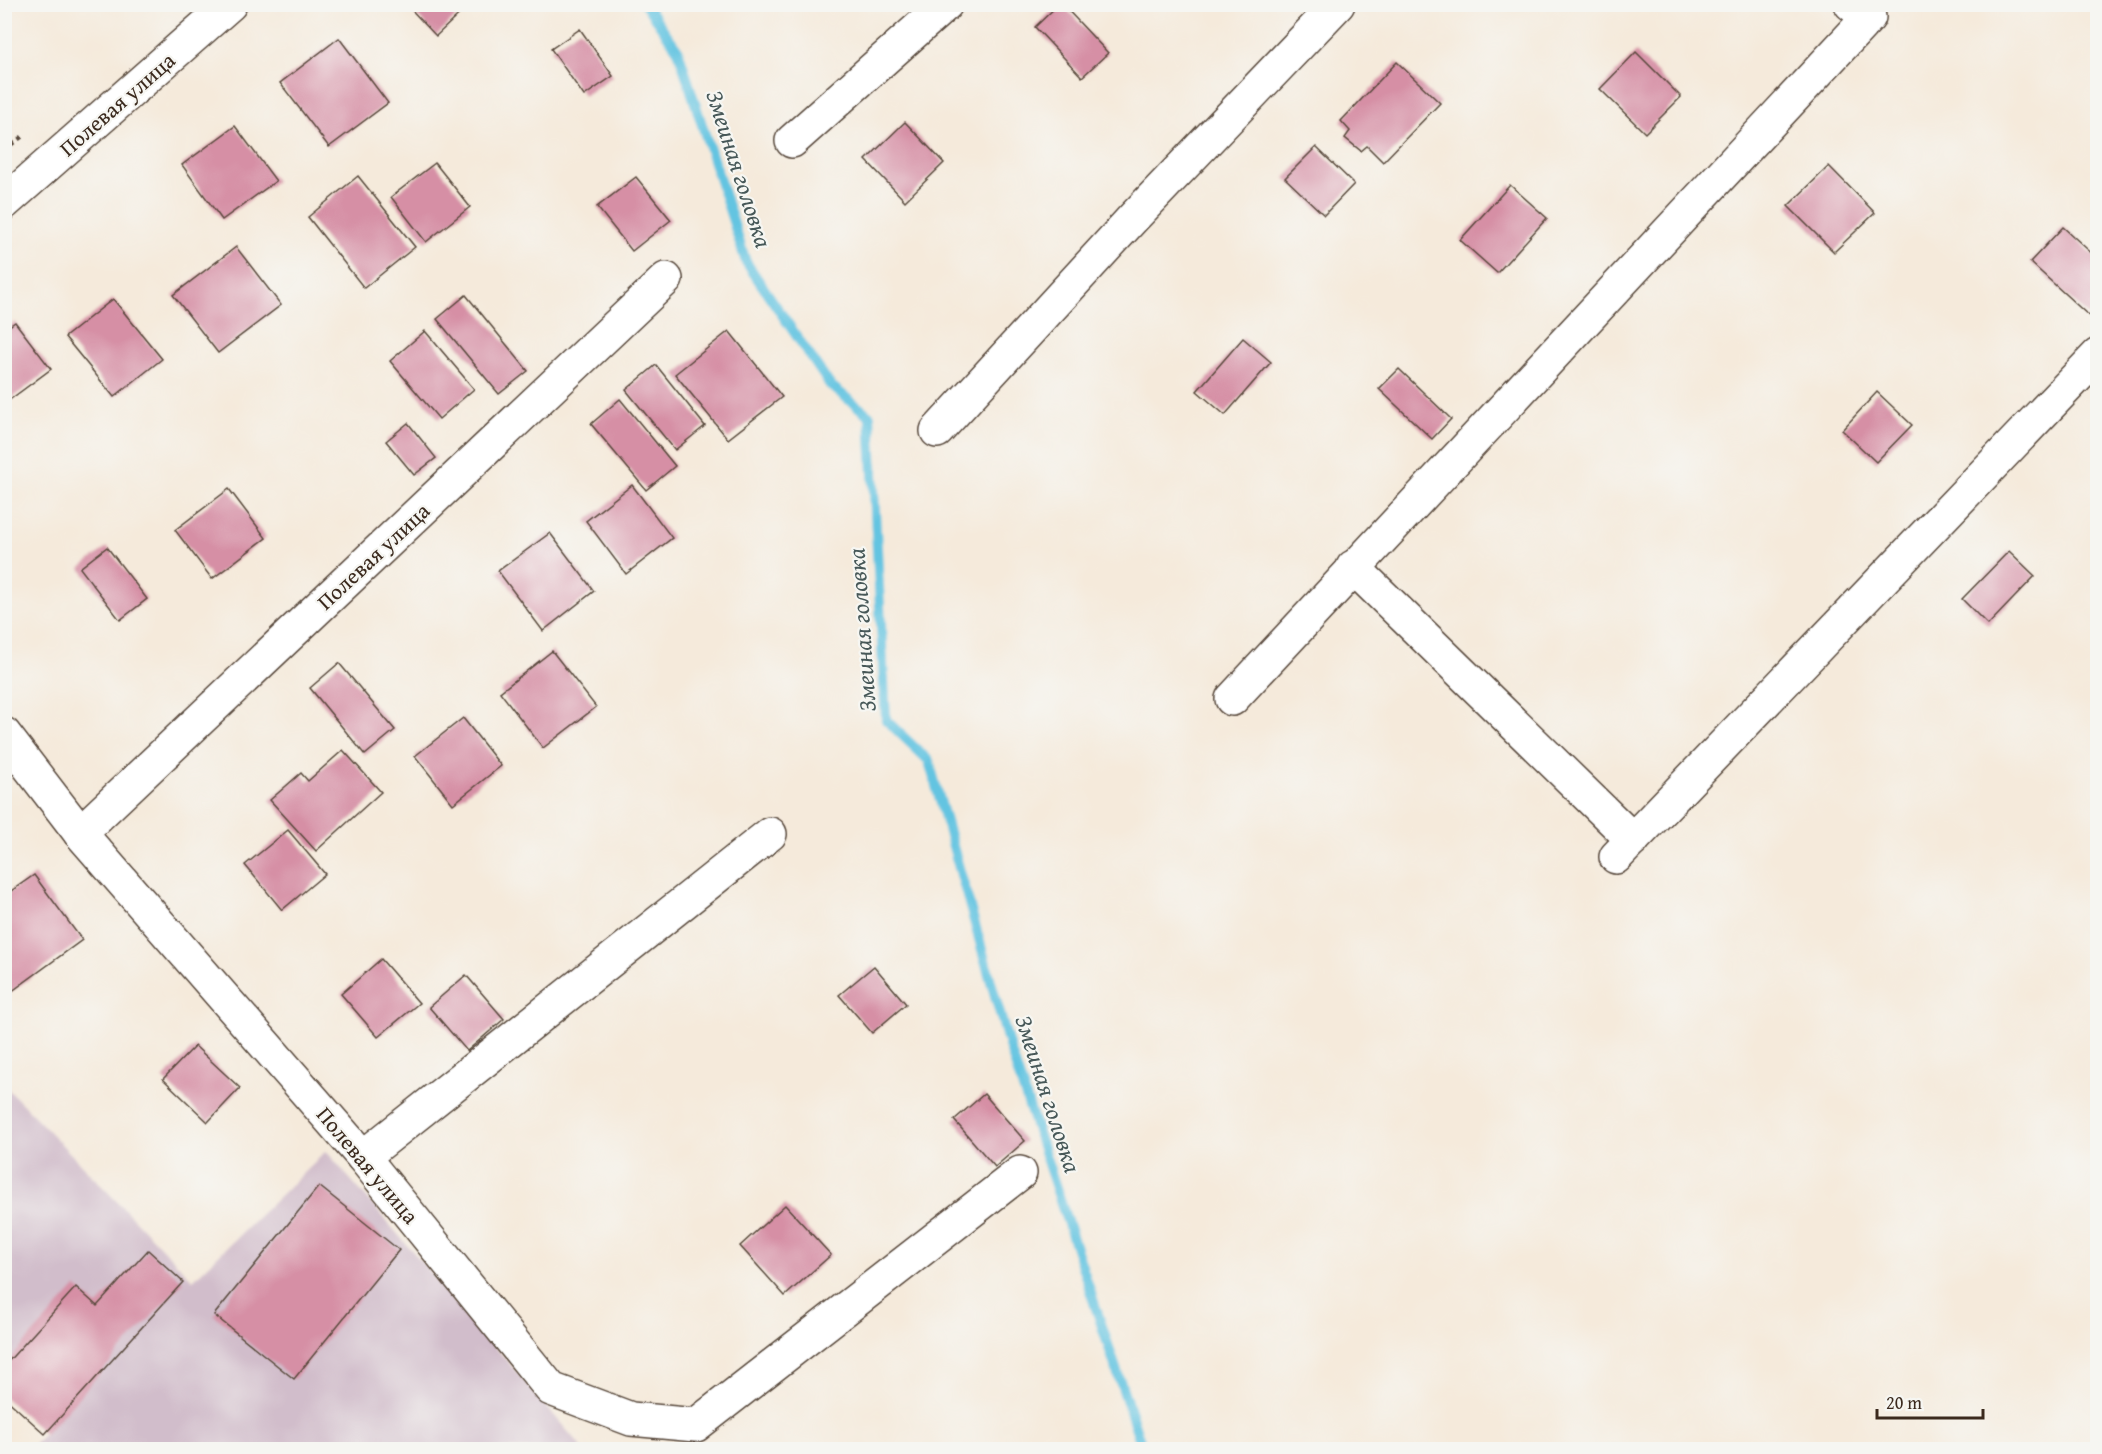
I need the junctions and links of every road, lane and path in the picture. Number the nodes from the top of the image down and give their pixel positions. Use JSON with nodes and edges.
{"nodes":[{"id":1,"x":230,"y":4,"type":"edge"},
{"id":2,"x":945,"y":4,"type":"edge"},
{"id":3,"x":1338,"y":4,"type":"edge"},
{"id":4,"x":1851,"y":4,"type":"edge"},
{"id":5,"x":792,"y":141,"type":"dead end"},
{"id":6,"x":4,"y":203,"type":"edge"},
{"id":7,"x":666,"y":279,"type":"dead end"},
{"id":8,"x":2097,"y":355,"type":"edge"},
{"id":9,"x":937,"y":431,"type":"dead end"},
{"id":10,"x":1353,"y":567,"type":"junction"},
{"id":11,"x":1232,"y":699,"type":"dead end"},
{"id":12,"x":4,"y":734,"type":"edge"},
{"id":13,"x":80,"y":833,"type":"junction"},
{"id":14,"x":770,"y":834,"type":"dead end"},
{"id":15,"x":363,"y":1157,"type":"junction"},
{"id":16,"x":1020,"y":1173,"type":"dead end"}],
"edges":[{"from":1,"to":6,"type":"street","name":"Полевая улица"},
{"from":2,"to":5,"type":"street"},
{"from":3,"to":9,"type":"street"},
{"from":4,"to":10,"type":"street"},
{"from":7,"to":13,"type":"street","name":"Полевая улица"},
{"from":8,"to":10,"type":"street"},
{"from":10,"to":11,"type":"street"},
{"from":12,"to":13,"type":"street","name":"Полевая улица"},
{"from":13,"to":15,"type":"street","name":"Полевая улица"},
{"from":14,"to":15,"type":"street"},
{"from":15,"to":16,"type":"street","name":"Полевая улица"}]}
